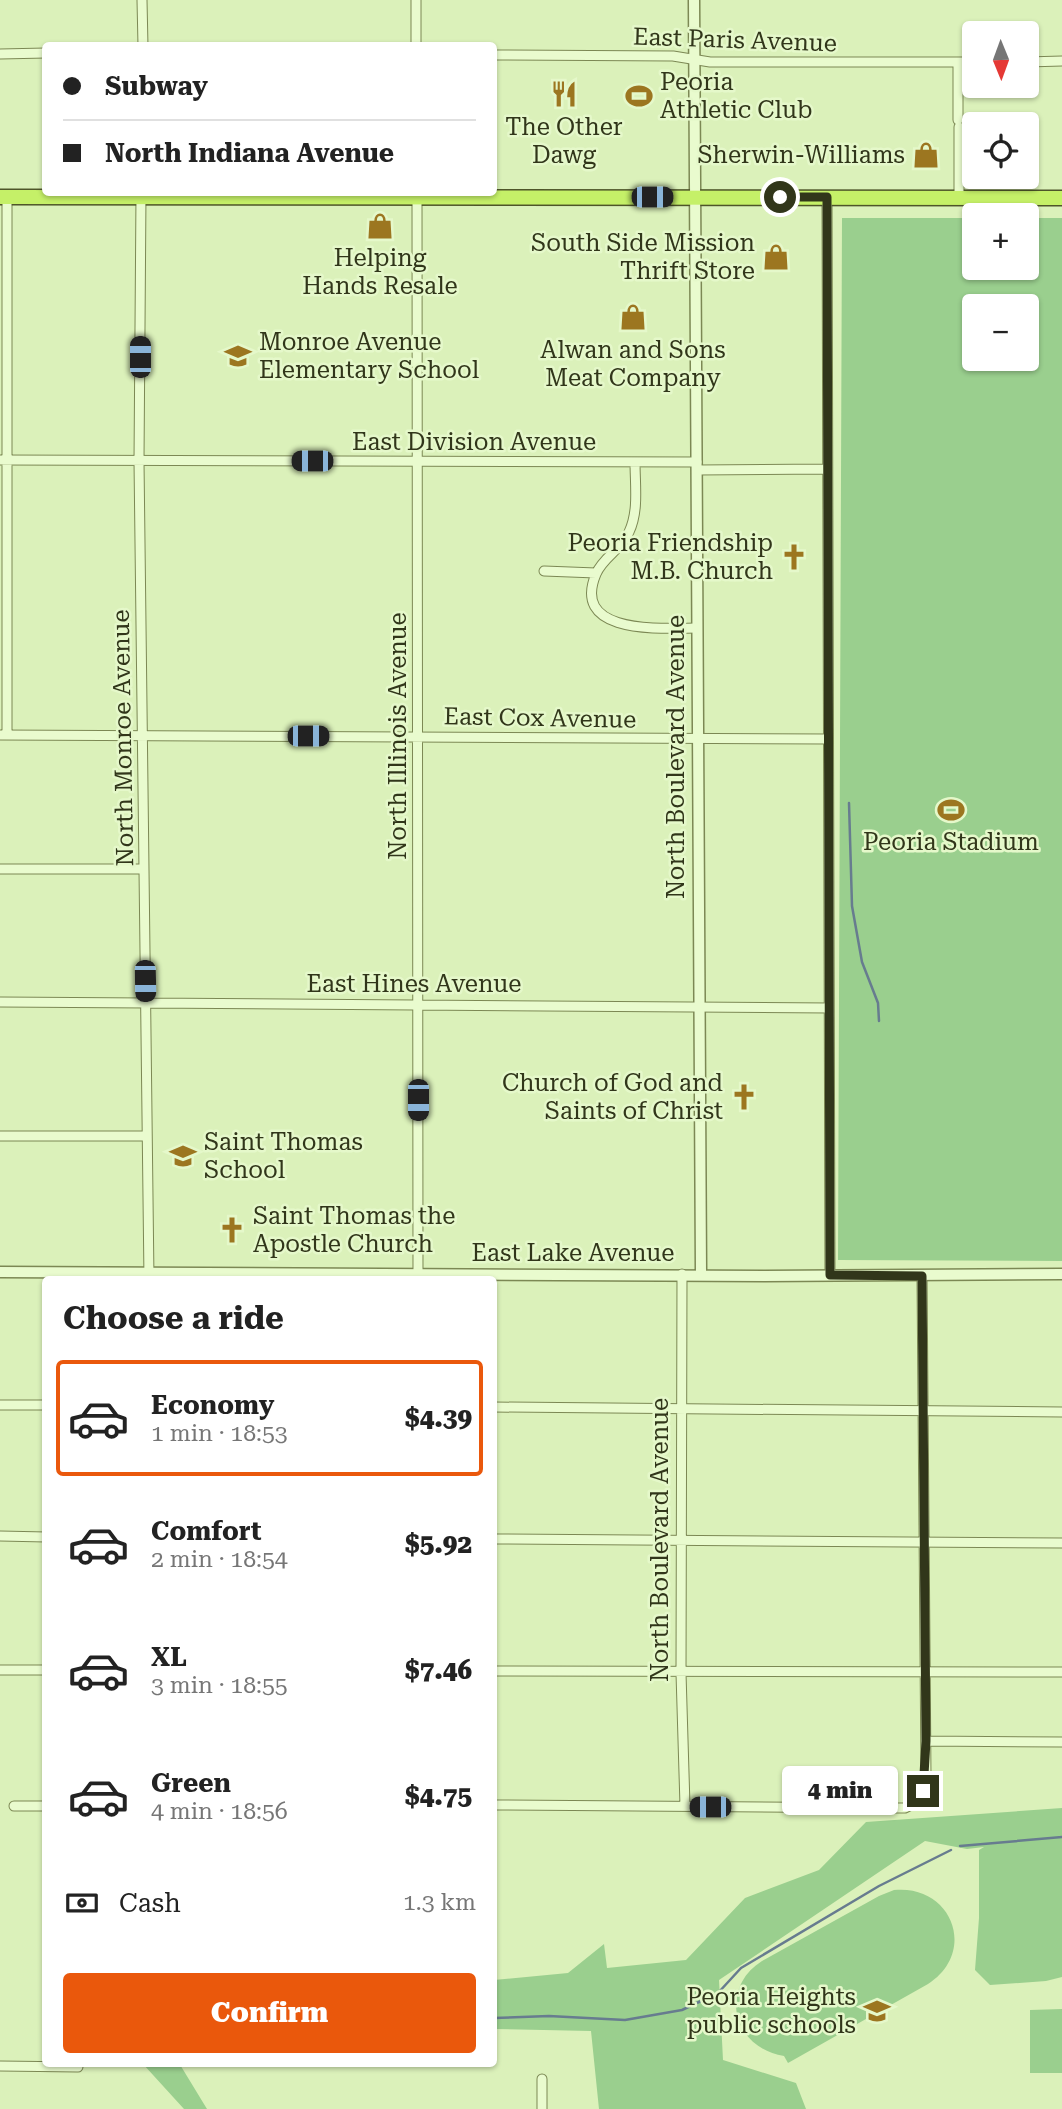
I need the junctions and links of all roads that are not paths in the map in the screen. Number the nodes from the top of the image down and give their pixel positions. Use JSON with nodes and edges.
{"nodes":[{"id":1,"x":142,"y":0,"type":"edge"},
{"id":2,"x":416,"y":0,"type":"edge"},
{"id":3,"x":694,"y":0,"type":"edge"},
{"id":4,"x":142,"y":42,"type":"edge"},
{"id":5,"x":416,"y":42,"type":"edge"},
{"id":6,"x":42,"y":53,"type":"edge"},
{"id":7,"x":0,"y":54,"type":"edge"},
{"id":8,"x":497,"y":55,"type":"edge"},
{"id":9,"x":695,"y":60,"type":"junction"},
{"id":10,"x":1062,"y":61,"type":"edge"},
{"id":11,"x":958,"y":62,"type":"junction"},
{"id":12,"x":962,"y":62,"type":"edge"},
{"id":13,"x":1040,"y":62,"type":"edge"},
{"id":14,"x":49,"y":196,"type":"edge"},
{"id":15,"x":141,"y":196,"type":"edge"},
{"id":16,"x":416,"y":196,"type":"edge"},
{"id":17,"x":497,"y":196,"type":"edge"},
{"id":18,"x":3,"y":197,"type":"edge"},
{"id":19,"x":695,"y":197,"type":"junction"},
{"id":20,"x":827,"y":197,"type":"junction"},
{"id":21,"x":959,"y":198,"type":"junction"},
{"id":22,"x":1062,"y":198,"type":"edge"},
{"id":23,"x":3,"y":460,"type":"edge"},
{"id":24,"x":417,"y":460,"type":"junction"},
{"id":25,"x":139,"y":461,"type":"junction"},
{"id":26,"x":635,"y":463,"type":"junction"},
{"id":27,"x":697,"y":466,"type":"junction"},
{"id":28,"x":826,"y":469,"type":"junction"},
{"id":29,"x":544,"y":571,"type":"dead end"},
{"id":30,"x":596,"y":573,"type":"junction"},
{"id":31,"x":697,"y":628,"type":"junction"},
{"id":32,"x":4,"y":735,"type":"edge"},
{"id":33,"x":143,"y":736,"type":"junction"},
{"id":34,"x":418,"y":736,"type":"junction"},
{"id":35,"x":697,"y":739,"type":"junction"},
{"id":36,"x":828,"y":739,"type":"junction"},
{"id":37,"x":0,"y":869,"type":"edge"},
{"id":38,"x":144,"y":869,"type":"junction"},
{"id":39,"x":0,"y":1002,"type":"edge"},
{"id":40,"x":146,"y":1002,"type":"junction"},
{"id":41,"x":418,"y":1004,"type":"junction"},
{"id":42,"x":699,"y":1005,"type":"junction"},
{"id":43,"x":829,"y":1008,"type":"junction"},
{"id":44,"x":0,"y":1136,"type":"edge"},
{"id":45,"x":147,"y":1136,"type":"junction"},
{"id":46,"x":0,"y":1272,"type":"edge"},
{"id":47,"x":682,"y":1274,"type":"junction"},
{"id":48,"x":701,"y":1274,"type":"junction"},
{"id":49,"x":830,"y":1275,"type":"junction"},
{"id":50,"x":1062,"y":1275,"type":"edge"},
{"id":51,"x":119,"y":1276,"type":"edge"},
{"id":52,"x":149,"y":1276,"type":"edge"},
{"id":53,"x":418,"y":1276,"type":"edge"},
{"id":54,"x":922,"y":1276,"type":"junction"},
{"id":55,"x":0,"y":1405,"type":"edge"},
{"id":56,"x":42,"y":1405,"type":"edge"},
{"id":57,"x":497,"y":1407,"type":"edge"},
{"id":58,"x":681,"y":1408,"type":"junction"},
{"id":59,"x":922,"y":1412,"type":"junction"},
{"id":60,"x":1062,"y":1412,"type":"edge"},
{"id":61,"x":0,"y":1536,"type":"edge"},
{"id":62,"x":42,"y":1536,"type":"edge"},
{"id":63,"x":497,"y":1539,"type":"edge"},
{"id":64,"x":682,"y":1539,"type":"junction"},
{"id":65,"x":925,"y":1541,"type":"junction"},
{"id":66,"x":1062,"y":1543,"type":"edge"},
{"id":67,"x":0,"y":1670,"type":"edge"},
{"id":68,"x":42,"y":1670,"type":"edge"},
{"id":69,"x":497,"y":1671,"type":"edge"},
{"id":70,"x":925,"y":1672,"type":"junction"},
{"id":71,"x":1062,"y":1672,"type":"edge"},
{"id":72,"x":681,"y":1673,"type":"junction"},
{"id":73,"x":926,"y":1741,"type":"junction"},
{"id":74,"x":1062,"y":1742,"type":"edge"},
{"id":75,"x":497,"y":1805,"type":"edge"},
{"id":76,"x":14,"y":1806,"type":"dead end"},
{"id":77,"x":42,"y":1806,"type":"edge"},
{"id":78,"x":685,"y":1807,"type":"junction"},
{"id":79,"x":0,"y":2066,"type":"edge"},
{"id":80,"x":42,"y":2067,"type":"edge"},
{"id":81,"x":542,"y":2079,"type":"dead end"},
{"id":82,"x":542,"y":2109,"type":"edge"}],
"edges":[{"from":1,"to":4,"type":"street"},
{"from":2,"to":5,"type":"street"},
{"from":3,"to":9,"type":"street","name":"North Boulevard Avenue"},
{"from":6,"to":7,"type":"street"},
{"from":8,"to":9,"type":"street","name":"East Paris Avenue"},
{"from":9,"to":11,"type":"street","name":"East Paris Avenue"},
{"from":9,"to":19,"type":"street","name":"North Boulevard Avenue"},
{"from":10,"to":13,"type":"street"},
{"from":11,"to":12,"type":"street","name":"East Paris Avenue"},
{"from":11,"to":21,"type":"street"},
{"from":14,"to":18,"type":"highway"},
{"from":15,"to":25,"type":"street","name":"North Monroe Avenue"},
{"from":16,"to":24,"type":"street","name":"North Illinois Avenue"},
{"from":17,"to":19,"type":"highway"},
{"from":18,"to":23,"type":"street"},
{"from":19,"to":20,"type":"highway"},
{"from":19,"to":27,"type":"street","name":"North Boulevard Avenue"},
{"from":20,"to":21,"type":"highway"},
{"from":20,"to":28,"type":"street"},
{"from":21,"to":22,"type":"highway"},
{"from":23,"to":25,"type":"street","name":"East Division Avenue"},
{"from":23,"to":32,"type":"street"},
{"from":24,"to":25,"type":"street","name":"East Division Avenue"},
{"from":24,"to":26,"type":"street","name":"East Division Avenue"},
{"from":24,"to":34,"type":"street","name":"North Illinois Avenue"},
{"from":25,"to":33,"type":"street","name":"North Monroe Avenue"},
{"from":26,"to":27,"type":"street","name":"East Division Avenue"},
{"from":26,"to":30,"type":"street"},
{"from":27,"to":28,"type":"street","name":"East Division Avenue"},
{"from":27,"to":31,"type":"street","name":"North Boulevard Avenue"},
{"from":28,"to":36,"type":"street"},
{"from":29,"to":30,"type":"street"},
{"from":30,"to":31,"type":"street"},
{"from":31,"to":35,"type":"street","name":"North Boulevard Avenue"},
{"from":32,"to":33,"type":"street","name":"East Cox Avenue"},
{"from":33,"to":34,"type":"street","name":"East Cox Avenue"},
{"from":33,"to":38,"type":"street","name":"North Monroe Avenue"},
{"from":34,"to":35,"type":"street","name":"East Cox Avenue"},
{"from":34,"to":41,"type":"street","name":"North Illinois Avenue"},
{"from":35,"to":36,"type":"street","name":"East Cox Avenue"},
{"from":35,"to":42,"type":"street","name":"North Boulevard Avenue"},
{"from":36,"to":43,"type":"street"},
{"from":37,"to":38,"type":"street"},
{"from":38,"to":40,"type":"street","name":"North Monroe Avenue"},
{"from":39,"to":40,"type":"street","name":"East Hines Avenue"},
{"from":40,"to":41,"type":"street","name":"East Hines Avenue"},
{"from":40,"to":45,"type":"street","name":"North Monroe Avenue"},
{"from":41,"to":42,"type":"street","name":"East Hines Avenue"},
{"from":41,"to":53,"type":"street","name":"North Illinois Avenue"},
{"from":42,"to":43,"type":"street","name":"East Hines Avenue"},
{"from":42,"to":48,"type":"street","name":"North Boulevard Avenue"},
{"from":43,"to":49,"type":"street"},
{"from":44,"to":45,"type":"street"},
{"from":45,"to":52,"type":"street","name":"North Monroe Avenue"},
{"from":46,"to":51,"type":"street","name":"East Lake Avenue"},
{"from":47,"to":48,"type":"street","name":"East Lake Avenue"},
{"from":47,"to":53,"type":"street","name":"East Lake Avenue"},
{"from":47,"to":58,"type":"street","name":"North Boulevard Avenue"},
{"from":48,"to":49,"type":"street","name":"East Lake Avenue"},
{"from":49,"to":54,"type":"street","name":"East Lake Avenue"},
{"from":50,"to":54,"type":"street","name":"East Lake Avenue"},
{"from":54,"to":59,"type":"street"},
{"from":55,"to":56,"type":"street"},
{"from":57,"to":58,"type":"street"},
{"from":58,"to":59,"type":"street"},
{"from":58,"to":64,"type":"street","name":"North Boulevard Avenue"},
{"from":59,"to":60,"type":"street"},
{"from":59,"to":65,"type":"street"},
{"from":61,"to":62,"type":"street"},
{"from":63,"to":64,"type":"street"},
{"from":64,"to":65,"type":"street"},
{"from":64,"to":72,"type":"street","name":"North Boulevard Avenue"},
{"from":65,"to":66,"type":"street"},
{"from":65,"to":70,"type":"street"},
{"from":67,"to":68,"type":"street"},
{"from":69,"to":72,"type":"street"},
{"from":70,"to":71,"type":"street"},
{"from":70,"to":72,"type":"street"},
{"from":70,"to":73,"type":"street"},
{"from":72,"to":78,"type":"street","name":"North Boulevard Avenue"},
{"from":73,"to":74,"type":"street"},
{"from":73,"to":78,"type":"street"},
{"from":75,"to":78,"type":"street"},
{"from":76,"to":77,"type":"street"},
{"from":79,"to":80,"type":"street"},
{"from":81,"to":82,"type":"street"}]}
